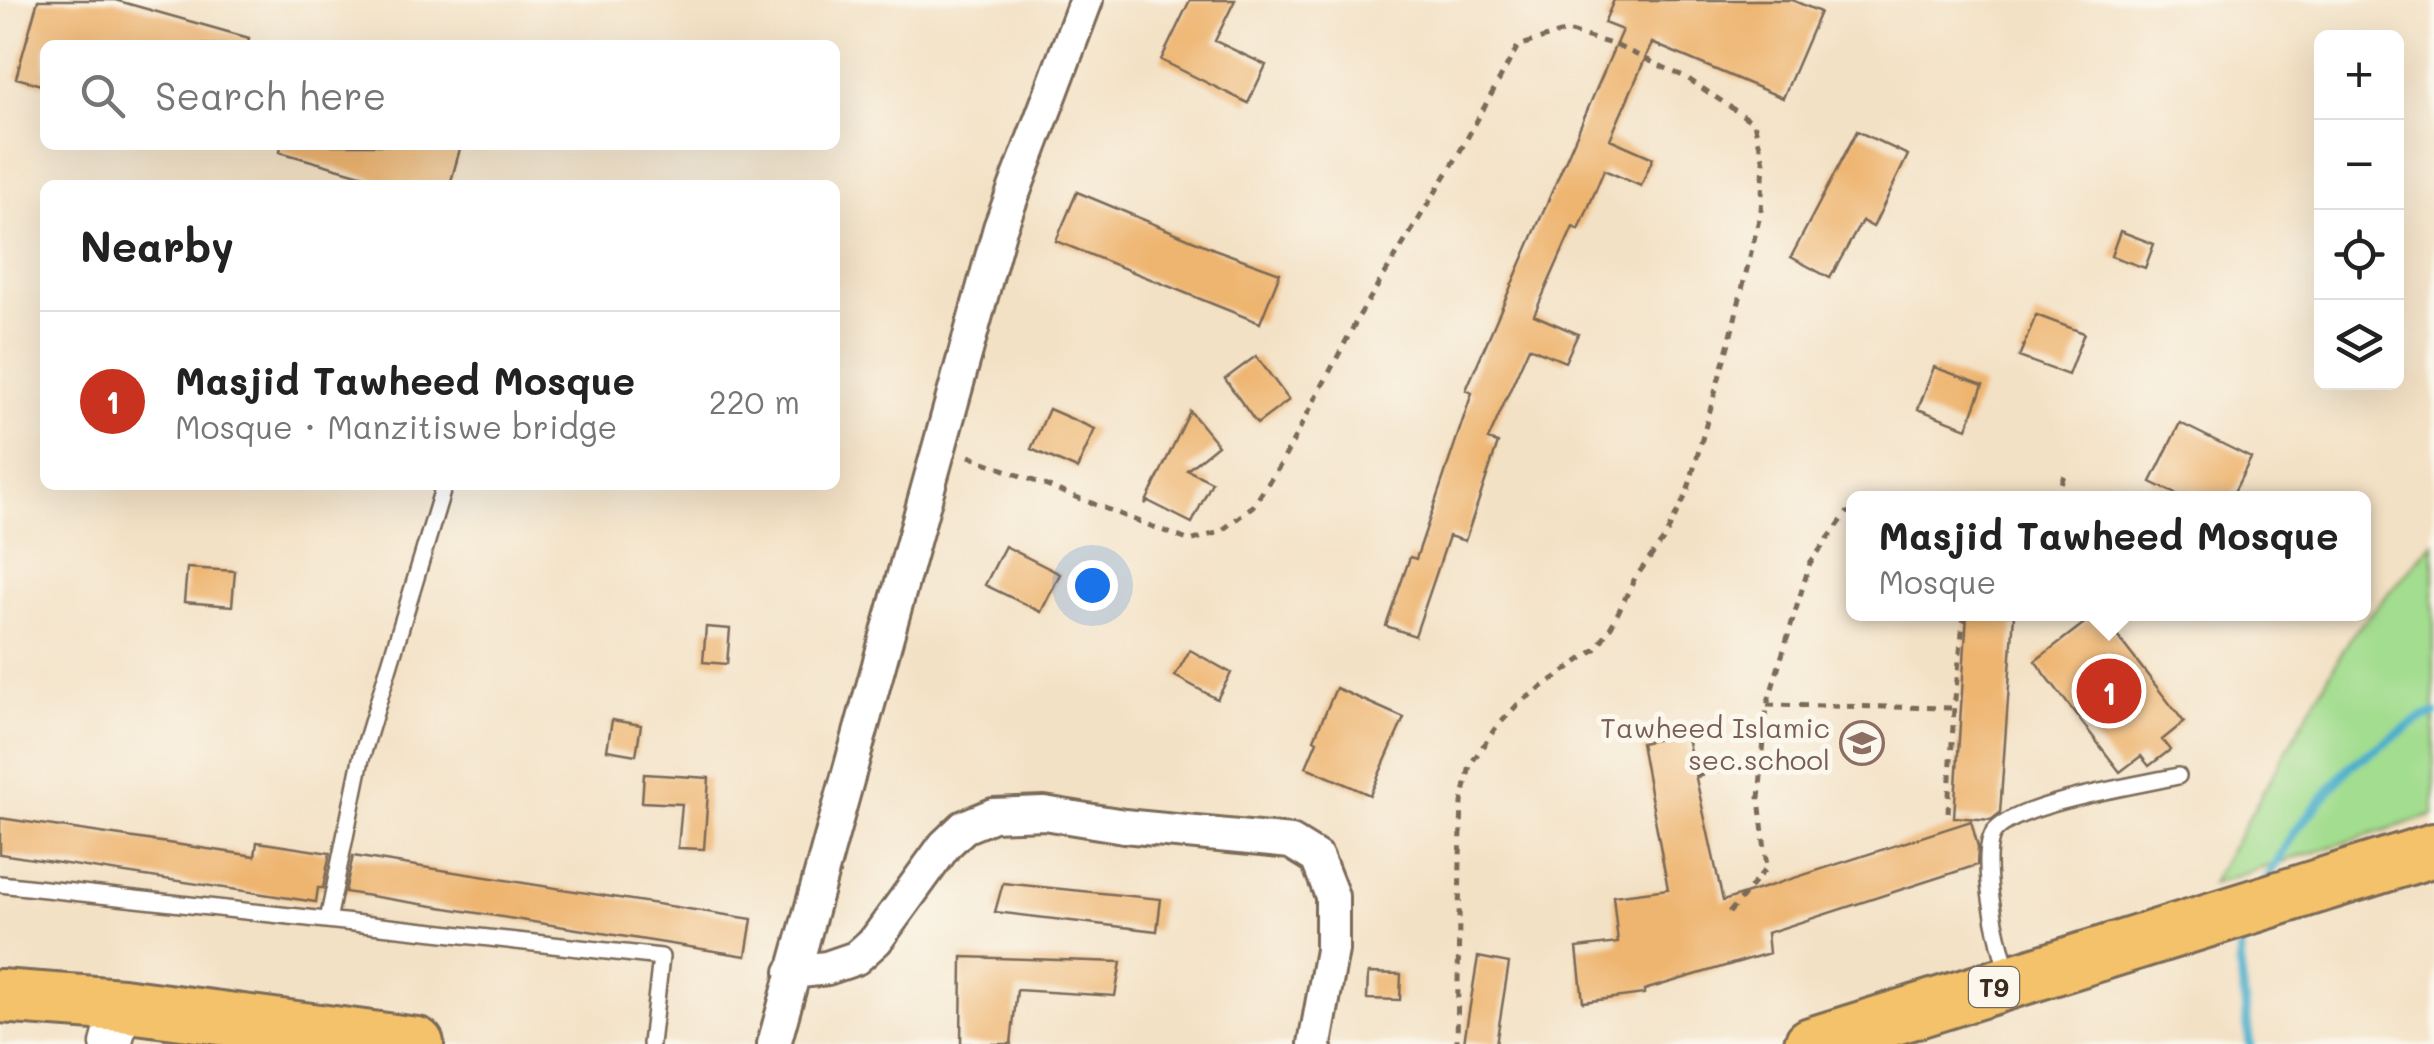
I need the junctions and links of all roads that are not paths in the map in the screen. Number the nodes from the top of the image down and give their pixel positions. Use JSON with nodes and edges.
{"nodes":[{"id":1,"x":1086,"y":0,"type":"edge"},
{"id":2,"x":442,"y":490,"type":"edge"},
{"id":3,"x":2178,"y":776,"type":"dead end"},
{"id":4,"x":2434,"y":850,"type":"edge"},
{"id":5,"x":0,"y":884,"type":"edge"},
{"id":6,"x":328,"y":920,"type":"junction"},
{"id":7,"x":792,"y":972,"type":"junction"},
{"id":8,"x":2012,"y":981,"type":"junction"},
{"id":9,"x":0,"y":996,"type":"edge"},
{"id":10,"x":117,"y":1024,"type":"edge"},
{"id":11,"x":417,"y":1044,"type":"edge"},
{"id":12,"x":651,"y":1044,"type":"edge"},
{"id":13,"x":774,"y":1044,"type":"edge"},
{"id":14,"x":1315,"y":1044,"type":"edge"},
{"id":15,"x":1811,"y":1044,"type":"edge"}],
"edges":[{"from":1,"to":7,"type":"street"},
{"from":2,"to":6,"type":"lane"},
{"from":3,"to":8,"type":"lane"},
{"from":4,"to":8,"type":"highway","number":"T9"},
{"from":5,"to":6,"type":"lane"},
{"from":6,"to":12,"type":"lane"},
{"from":7,"to":13,"type":"street"},
{"from":7,"to":14,"type":"street"},
{"from":8,"to":15,"type":"highway","number":"T9"},
{"from":9,"to":10,"type":"highway"},
{"from":10,"to":11,"type":"highway"}]}
